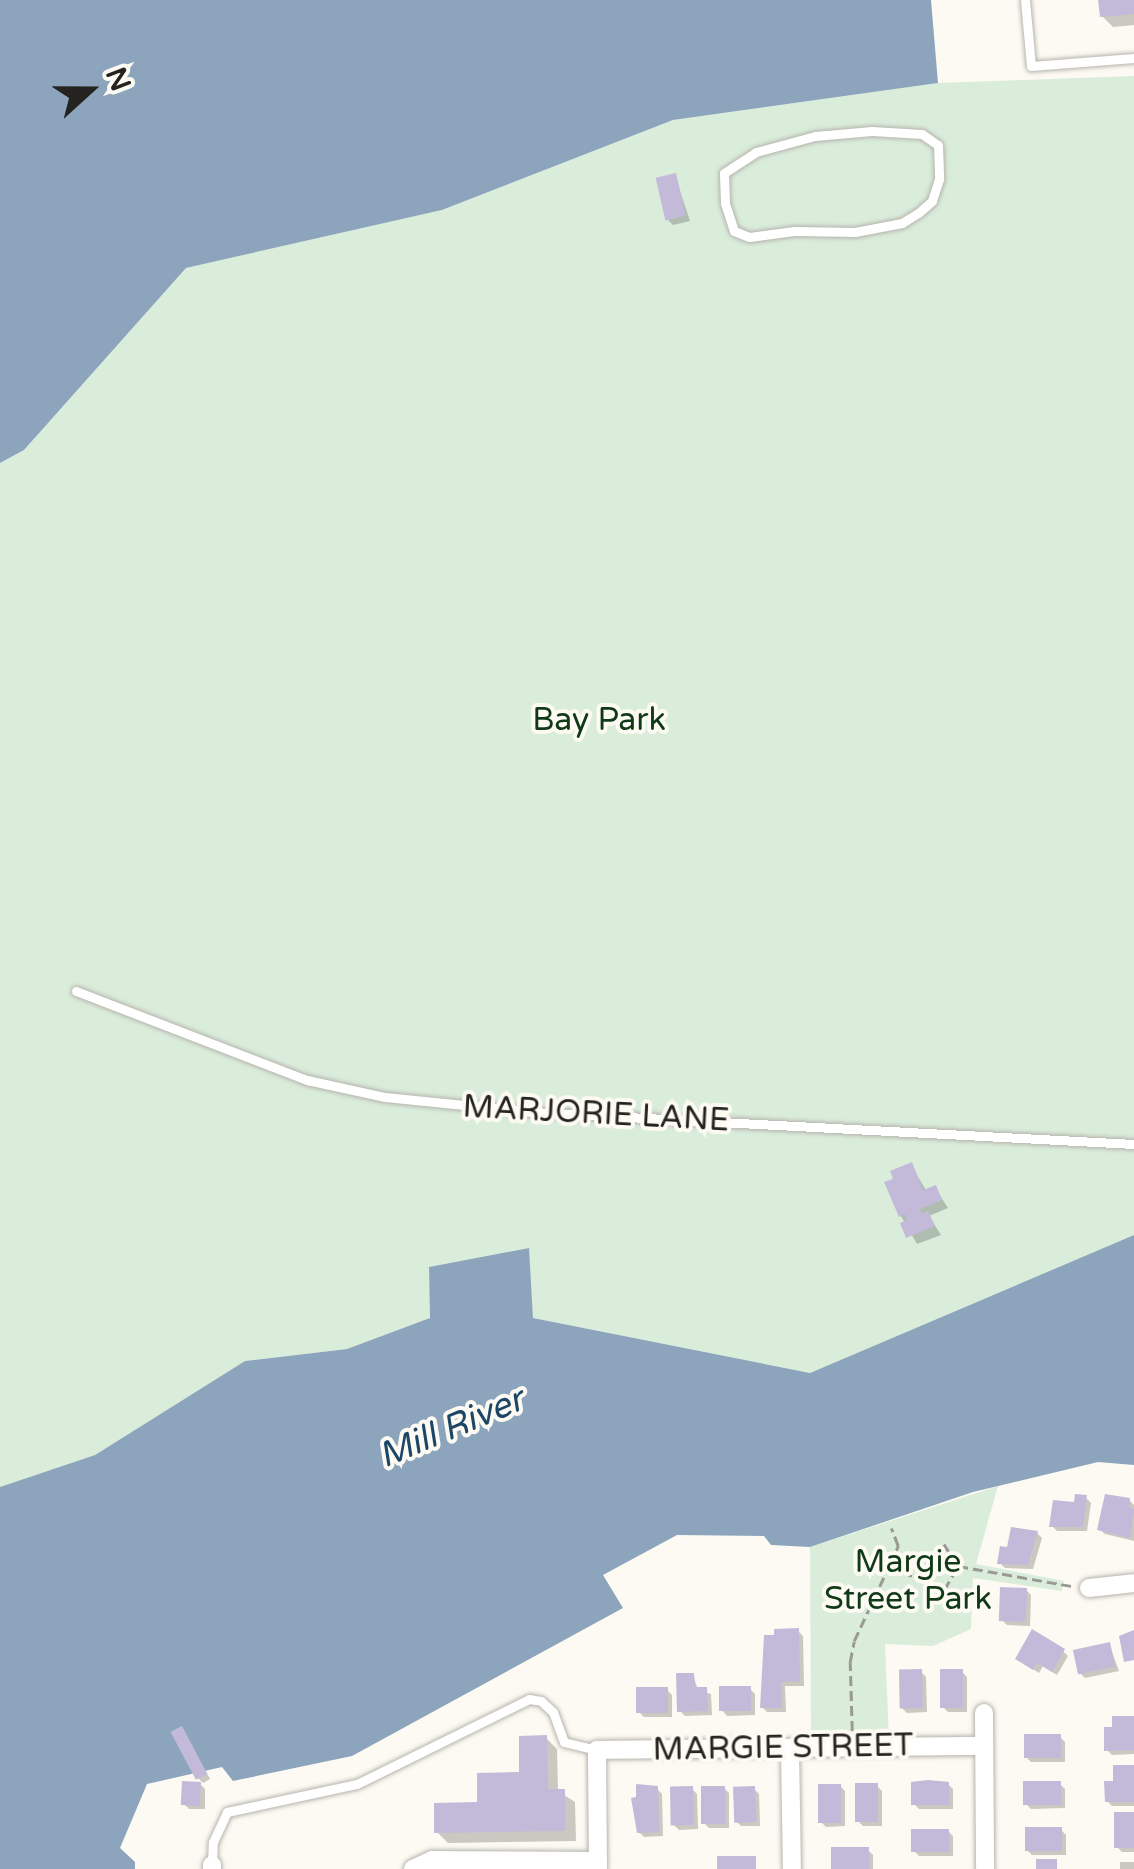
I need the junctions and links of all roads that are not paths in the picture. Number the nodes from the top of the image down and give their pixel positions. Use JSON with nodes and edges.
{"nodes":[{"id":1,"x":1025,"y":0,"type":"edge"},
{"id":2,"x":1134,"y":58,"type":"edge"},
{"id":3,"x":938,"y":145,"type":"joint"},
{"id":4,"x":76,"y":991,"type":"dead end"},
{"id":5,"x":1134,"y":1144,"type":"edge"},
{"id":6,"x":1134,"y":1584,"type":"edge"},
{"id":7,"x":1089,"y":1588,"type":"road end"},
{"id":8,"x":984,"y":1713,"type":"dead end"},
{"id":9,"x":982,"y":1746,"type":"junction"},
{"id":10,"x":790,"y":1748,"type":"junction"},
{"id":11,"x":597,"y":1757,"type":"junction"},
{"id":12,"x":598,"y":1865,"type":"edge"},
{"id":13,"x":212,"y":1867,"type":"edge"},
{"id":14,"x":413,"y":1869,"type":"edge"},
{"id":15,"x":792,"y":1869,"type":"edge"},
{"id":16,"x":985,"y":1869,"type":"edge"}],
"edges":[{"from":1,"to":2,"type":"lane"},
{"from":3,"to":3,"type":"lane"},
{"from":4,"to":5,"type":"lane","name":"MARJORIE LANE"},
{"from":6,"to":7,"type":"street"},
{"from":8,"to":9,"type":"street"},
{"from":9,"to":10,"type":"street","name":"MARGIE STREET"},
{"from":9,"to":16,"type":"street"},
{"from":10,"to":11,"type":"street","name":"MARGIE STREET"},
{"from":10,"to":15,"type":"street"},
{"from":11,"to":12,"type":"street"},
{"from":11,"to":13,"type":"lane"},
{"from":12,"to":14,"type":"street"}]}
